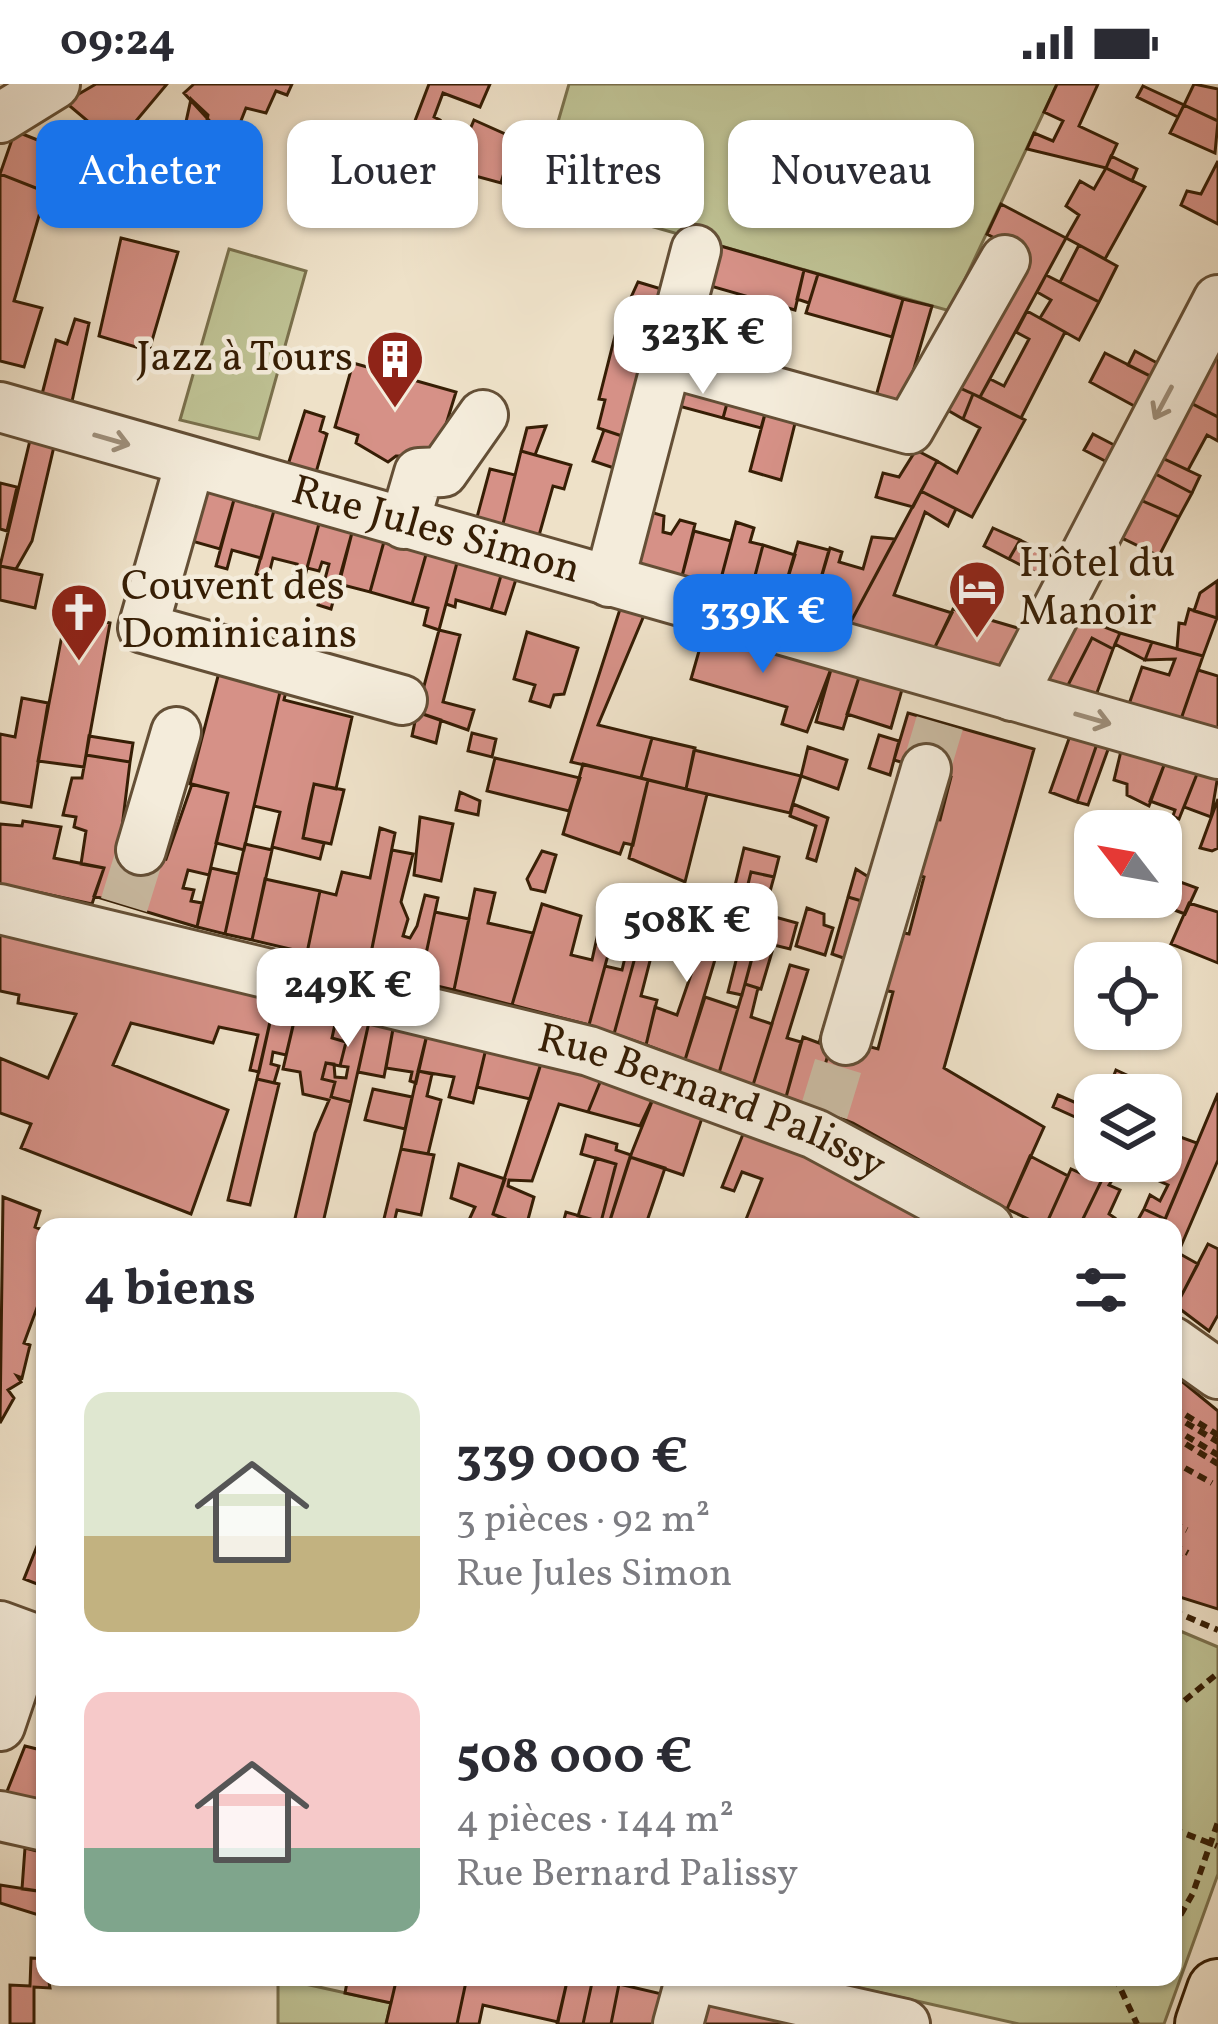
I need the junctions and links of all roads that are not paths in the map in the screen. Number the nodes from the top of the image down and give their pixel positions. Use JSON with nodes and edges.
{"nodes":[{"id":1,"x":56,"y":84,"type":"edge"},
{"id":2,"x":0,"y":118,"type":"edge"},
{"id":3,"x":697,"y":250,"type":"dead end"},
{"id":4,"x":1005,"y":260,"type":"dead end"},
{"id":5,"x":1218,"y":300,"type":"edge"},
{"id":6,"x":667,"y":362,"type":"junction"},
{"id":7,"x":0,"y":407,"type":"edge"},
{"id":8,"x":483,"y":416,"type":"dead end"},
{"id":9,"x":190,"y":463,"type":"junction"},
{"id":10,"x":404,"y":524,"type":"junction"},
{"id":11,"x":609,"y":582,"type":"junction"},
{"id":12,"x":1012,"y":696,"type":"junction"},
{"id":13,"x":402,"y":700,"type":"dead end"},
{"id":14,"x":176,"y":732,"type":"dead end"},
{"id":15,"x":1218,"y":754,"type":"edge"},
{"id":16,"x":926,"y":769,"type":"tunnel mouth"},
{"id":17,"x":141,"y":850,"type":"tunnel mouth"},
{"id":18,"x":0,"y":908,"type":"edge"},
{"id":19,"x":846,"y":1040,"type":"tunnel mouth"},
{"id":20,"x":973,"y":1218,"type":"edge"},
{"id":21,"x":1182,"y":1348,"type":"edge"},
{"id":22,"x":1218,"y":1374,"type":"edge"},
{"id":23,"x":0,"y":1627,"type":"edge"},
{"id":24,"x":0,"y":1726,"type":"edge"},
{"id":25,"x":0,"y":1816,"type":"edge"},
{"id":26,"x":36,"y":1824,"type":"edge"},
{"id":27,"x":690,"y":1986,"type":"edge"},
{"id":28,"x":733,"y":1986,"type":"edge"},
{"id":29,"x":1218,"y":1990,"type":"edge"},
{"id":30,"x":678,"y":2024,"type":"edge"},
{"id":31,"x":904,"y":2024,"type":"edge"},
{"id":32,"x":1206,"y":2024,"type":"edge"}],
"edges":[{"from":1,"to":2,"type":"street"},
{"from":3,"to":6,"type":"street"},
{"from":4,"to":6,"type":"street"},
{"from":5,"to":12,"type":"street","one_way":true},
{"from":6,"to":11,"type":"street"},
{"from":7,"to":9,"type":"street","name":"Rue Jules Simon","one_way":true},
{"from":8,"to":10,"type":"street"},
{"from":9,"to":10,"type":"street","name":"Rue Jules Simon"},
{"from":9,"to":13,"type":"street"},
{"from":10,"to":11,"type":"street","name":"Rue Jules Simon"},
{"from":11,"to":12,"type":"street","name":"Rue Jules Simon"},
{"from":12,"to":15,"type":"street","name":"Rue Jules Simon","one_way":true},
{"from":14,"to":17,"type":"street"},
{"from":16,"to":19,"type":"street"},
{"from":18,"to":20,"type":"street","name":"Rue Bernard Palissy"},
{"from":21,"to":22,"type":"street"},
{"from":23,"to":24,"type":"street"},
{"from":25,"to":26,"type":"street"},
{"from":27,"to":30,"type":"street"},
{"from":28,"to":31,"type":"street"},
{"from":29,"to":32,"type":"main road"}]}
